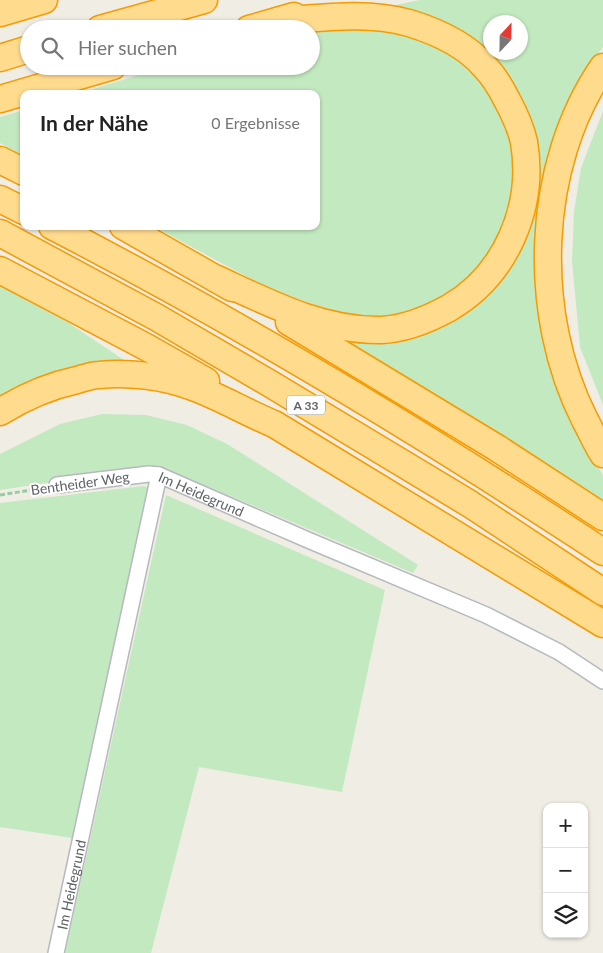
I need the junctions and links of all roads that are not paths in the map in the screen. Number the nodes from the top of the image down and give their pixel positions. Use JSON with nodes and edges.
{"nodes":[{"id":1,"x":44,"y":0,"type":"edge"},
{"id":2,"x":204,"y":0,"type":"edge"},
{"id":3,"x":351,"y":0,"type":"edge"},
{"id":4,"x":0,"y":13,"type":"edge"},
{"id":5,"x":132,"y":20,"type":"edge"},
{"id":6,"x":281,"y":20,"type":"edge"},
{"id":7,"x":297,"y":20,"type":"edge"},
{"id":8,"x":20,"y":52,"type":"edge"},
{"id":9,"x":0,"y":58,"type":"edge"},
{"id":10,"x":603,"y":67,"type":"edge"},
{"id":11,"x":81,"y":75,"type":"edge"},
{"id":12,"x":31,"y":90,"type":"edge"},
{"id":13,"x":20,"y":93,"type":"edge"},
{"id":14,"x":0,"y":99,"type":"edge"},
{"id":15,"x":0,"y":160,"type":"edge"},
{"id":16,"x":20,"y":170,"type":"edge"},
{"id":17,"x":0,"y":199,"type":"edge"},
{"id":18,"x":20,"y":210,"type":"edge"},
{"id":19,"x":60,"y":230,"type":"edge"},
{"id":20,"x":130,"y":230,"type":"edge"},
{"id":21,"x":0,"y":234,"type":"edge"},
{"id":22,"x":0,"y":270,"type":"edge"},
{"id":23,"x":217,"y":279,"type":"junction"},
{"id":24,"x":0,"y":412,"type":"edge"},
{"id":25,"x":274,"y":424,"type":"junction"},
{"id":26,"x":603,"y":454,"type":"edge"},
{"id":27,"x":160,"y":475,"type":"junction"},
{"id":28,"x":57,"y":486,"type":"road end"},
{"id":29,"x":603,"y":517,"type":"edge"},
{"id":30,"x":603,"y":552,"type":"edge"},
{"id":31,"x":603,"y":592,"type":"edge"},
{"id":32,"x":603,"y":624,"type":"edge"},
{"id":33,"x":603,"y":681,"type":"edge"},
{"id":34,"x":56,"y":953,"type":"edge"}],
"edges":[{"from":1,"to":4,"type":"highway"},
{"from":2,"to":5,"type":"highway"},
{"from":3,"to":6,"type":"highway"},
{"from":7,"to":23,"type":"highway"},
{"from":8,"to":9,"type":"highway"},
{"from":10,"to":26,"type":"highway"},
{"from":11,"to":12,"type":"highway"},
{"from":13,"to":14,"type":"highway"},
{"from":15,"to":16,"type":"highway"},
{"from":17,"to":18,"type":"highway"},
{"from":19,"to":30,"type":"highway","number":"A 33"},
{"from":20,"to":23,"type":"highway"},
{"from":21,"to":31,"type":"highway","number":"A 33"},
{"from":22,"to":25,"type":"highway"},
{"from":23,"to":29,"type":"highway"},
{"from":24,"to":25,"type":"highway"},
{"from":25,"to":32,"type":"highway"},
{"from":27,"to":28,"type":"street","name":"Bentheider Weg"},
{"from":27,"to":33,"type":"street","name":"Im Heidegrund"},
{"from":27,"to":34,"type":"street","name":"Im Heidegrund"}]}
